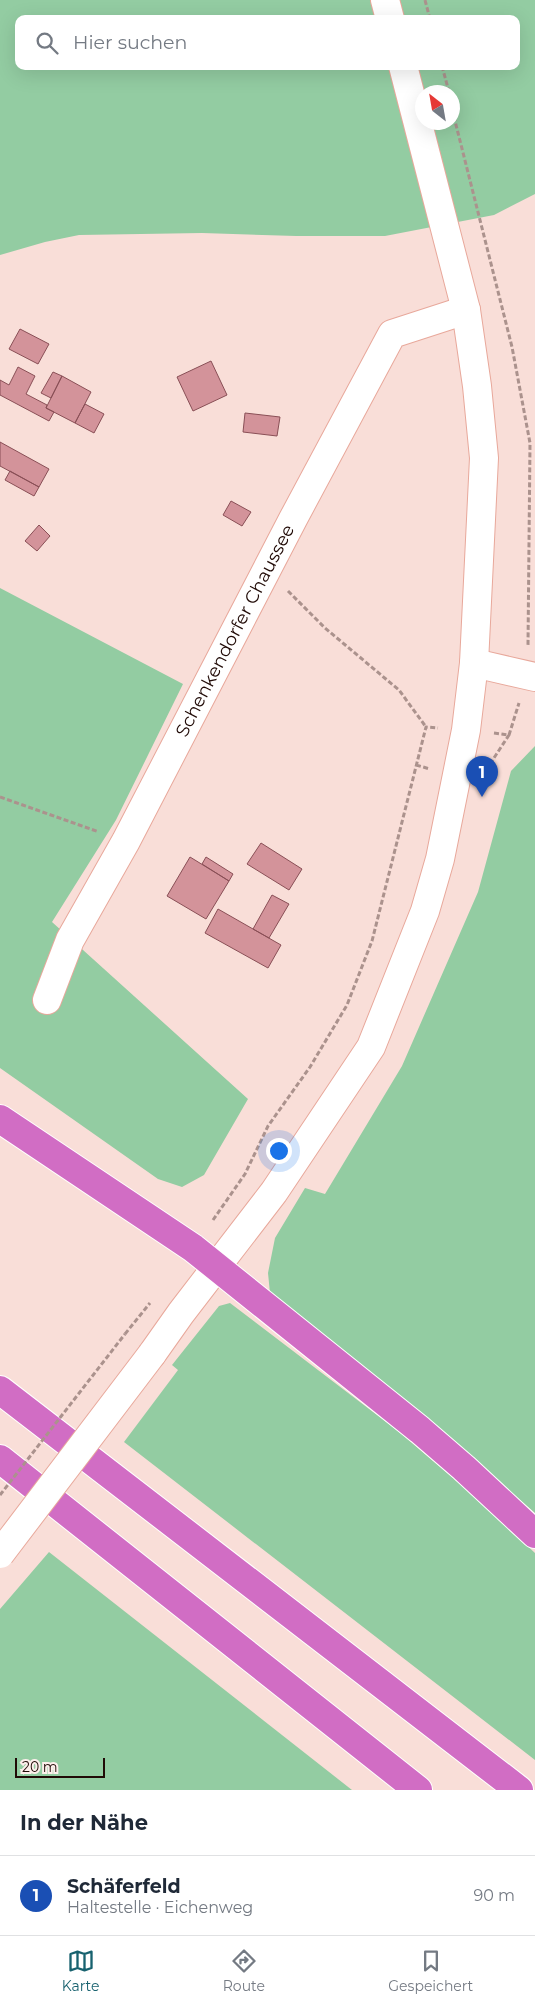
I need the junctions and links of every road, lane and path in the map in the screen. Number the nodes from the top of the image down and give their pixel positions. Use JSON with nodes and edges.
{"nodes":[{"id":1,"x":385,"y":0,"type":"edge"},
{"id":2,"x":426,"y":0,"type":"edge"},
{"id":3,"x":389,"y":15,"type":"edge"},
{"id":4,"x":429,"y":15,"type":"edge"},
{"id":5,"x":404,"y":70,"type":"edge"},
{"id":6,"x":443,"y":70,"type":"edge"},
{"id":7,"x":446,"y":85,"type":"edge"},
{"id":8,"x":458,"y":130,"type":"edge"},
{"id":9,"x":466,"y":310,"type":"junction"},
{"id":10,"x":267,"y":570,"type":"junction"},
{"id":11,"x":474,"y":663,"type":"junction"},
{"id":12,"x":531,"y":677,"type":"edge"},
{"id":13,"x":426,"y":727,"type":"junction"},
{"id":14,"x":466,"y":730,"type":"junction"},
{"id":15,"x":509,"y":735,"type":"junction"},
{"id":16,"x":416,"y":765,"type":"junction"},
{"id":17,"x":489,"y":765,"type":"dead end"},
{"id":18,"x":431,"y":769,"type":"dead end"},
{"id":19,"x":0,"y":796,"type":"edge"},
{"id":20,"x":126,"y":841,"type":"junction"},
{"id":21,"x":48,"y":1000,"type":"dead end"},
{"id":22,"x":0,"y":1119,"type":"edge"},
{"id":23,"x":193,"y":1248,"type":"junction"},
{"id":24,"x":217,"y":1267,"type":"junction"},
{"id":25,"x":150,"y":1302,"type":"dead end"},
{"id":26,"x":0,"y":1390,"type":"edge"},
{"id":27,"x":0,"y":1459,"type":"edge"},
{"id":28,"x":0,"y":1495,"type":"edge"},
{"id":29,"x":535,"y":1534,"type":"edge"},
{"id":30,"x":0,"y":1554,"type":"edge"},
{"id":31,"x":418,"y":1790,"type":"edge"},
{"id":32,"x":519,"y":1790,"type":"edge"}],
"edges":[{"from":1,"to":3,"type":"main road"},
{"from":2,"to":4,"type":"path"},
{"from":5,"to":9,"type":"main road"},
{"from":6,"to":7,"type":"path"},
{"from":8,"to":12,"type":"path"},
{"from":9,"to":10,"type":"main road","name":"Schenkendorfer Chaussee"},
{"from":9,"to":11,"type":"main road"},
{"from":10,"to":13,"type":"path"},
{"from":10,"to":20,"type":"main road","name":"Schenkendorfer Chaussee"},
{"from":11,"to":12,"type":"main road"},
{"from":11,"to":14,"type":"main road"},
{"from":12,"to":15,"type":"path"},
{"from":13,"to":14,"type":"path"},
{"from":13,"to":16,"type":"path"},
{"from":14,"to":15,"type":"path"},
{"from":14,"to":24,"type":"main road"},
{"from":15,"to":17,"type":"path"},
{"from":16,"to":18,"type":"path"},
{"from":16,"to":23,"type":"path"},
{"from":19,"to":20,"type":"path"},
{"from":20,"to":21,"type":"main road","name":"Schenkendorfer Chaussee"},
{"from":22,"to":23,"type":"highway"},
{"from":23,"to":24,"type":"highway"},
{"from":24,"to":29,"type":"highway"},
{"from":24,"to":30,"type":"main road","bridge":true},
{"from":25,"to":28,"type":"path","bridge":true},
{"from":26,"to":32,"type":"highway"},
{"from":27,"to":31,"type":"highway"}]}
